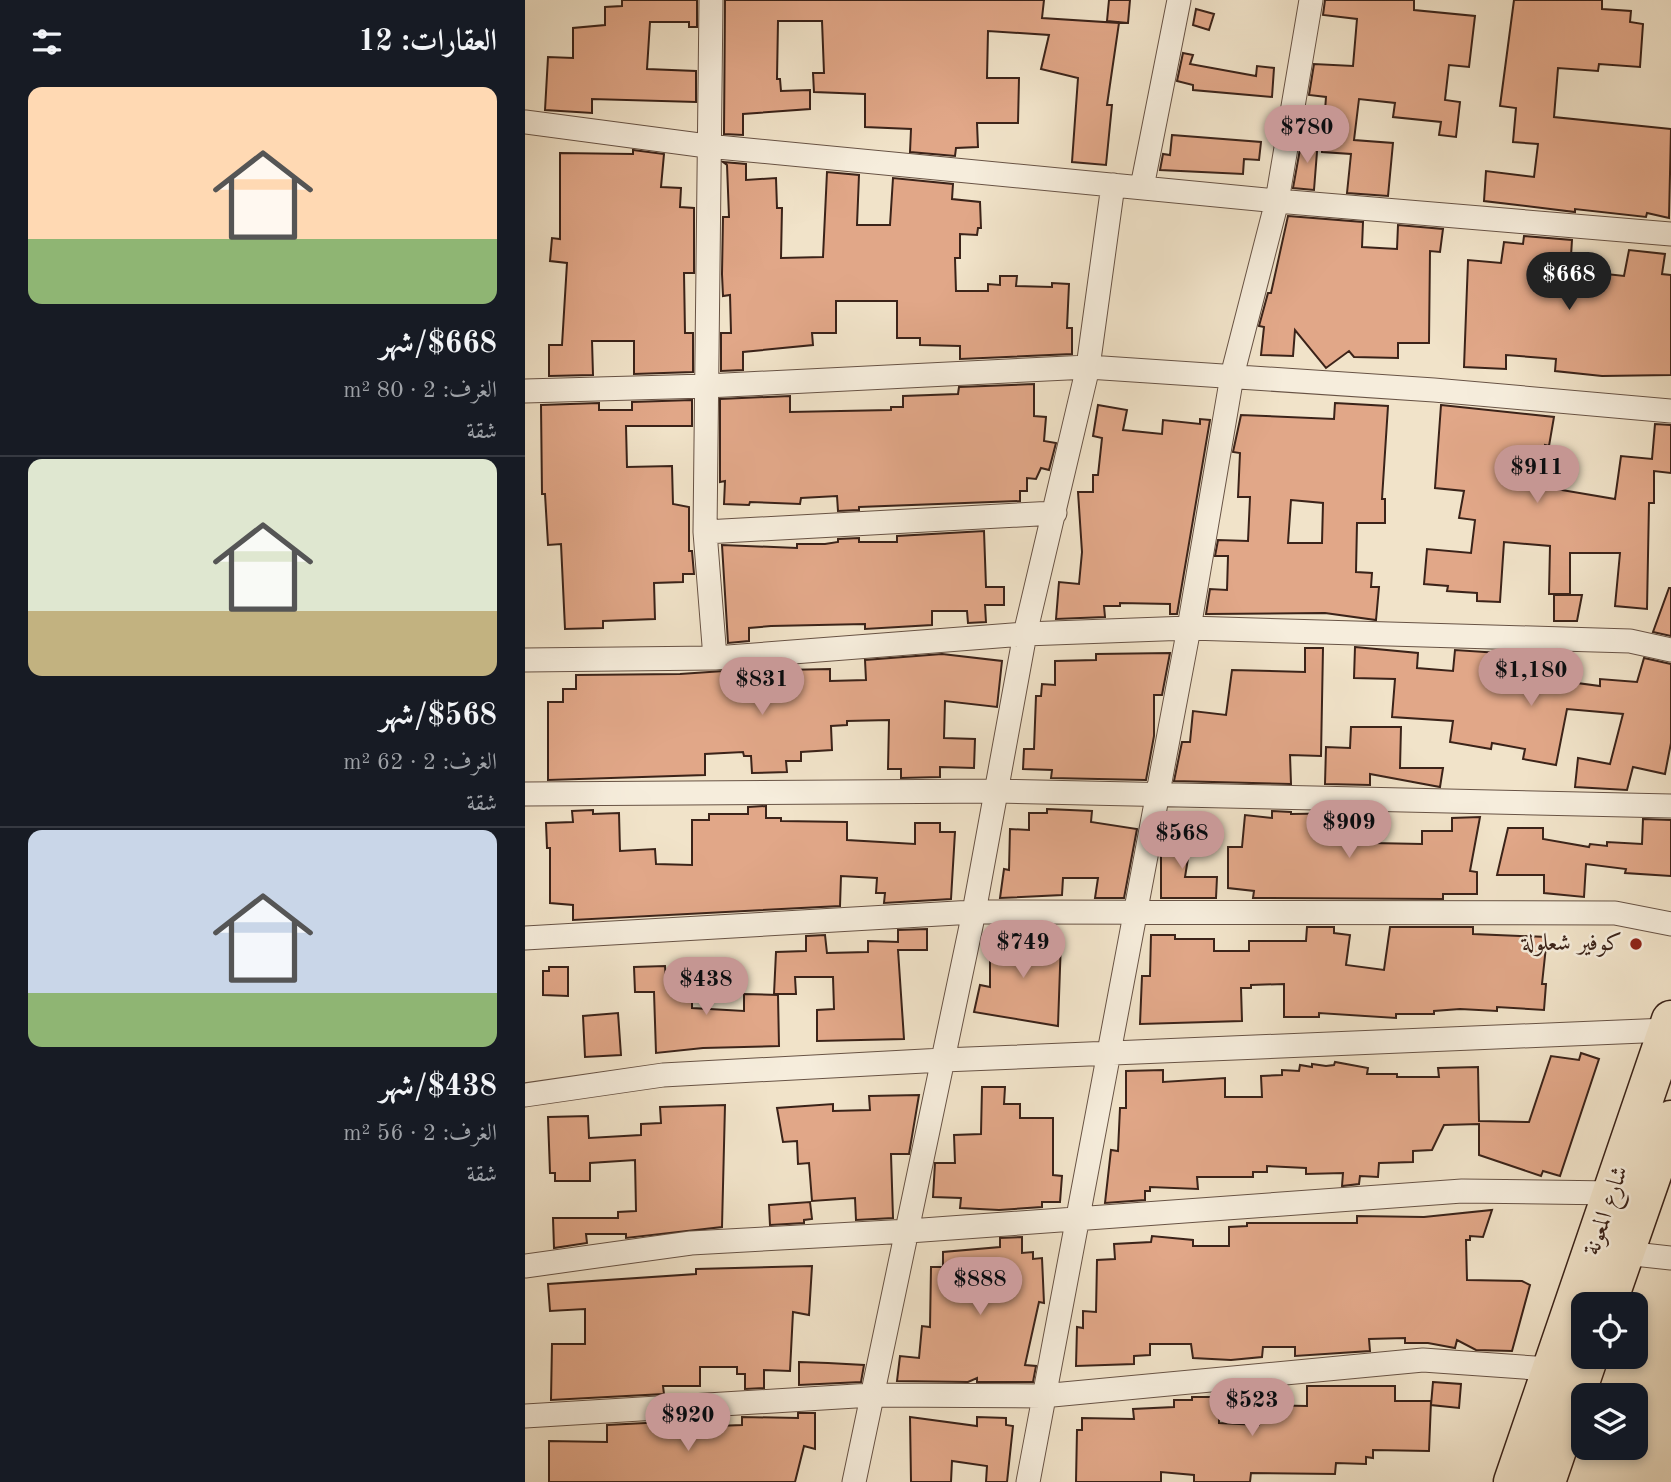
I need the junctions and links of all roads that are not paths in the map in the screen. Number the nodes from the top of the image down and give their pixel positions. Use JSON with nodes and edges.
{"nodes":[{"id":1,"x":711,"y":0,"type":"edge"},
{"id":2,"x":1179,"y":0,"type":"edge"},
{"id":3,"x":1311,"y":0,"type":"edge"},
{"id":4,"x":525,"y":122,"type":"edge"},
{"id":5,"x":707,"y":146,"type":"junction"},
{"id":6,"x":1113,"y":185,"type":"junction"},
{"id":7,"x":1142,"y":187,"type":"junction"},
{"id":8,"x":1277,"y":201,"type":"junction"},
{"id":9,"x":1671,"y":234,"type":"edge"},
{"id":10,"x":1088,"y":367,"type":"junction"},
{"id":11,"x":1232,"y":376,"type":"junction"},
{"id":12,"x":706,"y":386,"type":"junction"},
{"id":13,"x":525,"y":391,"type":"edge"},
{"id":14,"x":1671,"y":411,"type":"edge"},
{"id":15,"x":1055,"y":513,"type":"junction"},
{"id":16,"x":705,"y":532,"type":"junction"},
{"id":17,"x":1189,"y":628,"type":"junction"},
{"id":18,"x":1025,"y":634,"type":"junction"},
{"id":19,"x":1671,"y":650,"type":"edge"},
{"id":20,"x":715,"y":658,"type":"junction"},
{"id":21,"x":525,"y":660,"type":"edge"},
{"id":22,"x":998,"y":791,"type":"junction"},
{"id":23,"x":525,"y":794,"type":"edge"},
{"id":24,"x":1156,"y":794,"type":"junction"},
{"id":25,"x":1671,"y":806,"type":"edge"},
{"id":26,"x":1135,"y":911,"type":"junction"},
{"id":27,"x":974,"y":912,"type":"junction"},
{"id":28,"x":1671,"y":924,"type":"edge"},
{"id":29,"x":525,"y":938,"type":"edge"},
{"id":30,"x":1669,"y":1025,"type":"edge"},
{"id":31,"x":1108,"y":1054,"type":"junction"},
{"id":32,"x":943,"y":1060,"type":"junction"},
{"id":33,"x":525,"y":1095,"type":"edge"},
{"id":34,"x":1671,"y":1120,"type":"edge"},
{"id":35,"x":1614,"y":1193,"type":"junction"},
{"id":36,"x":1077,"y":1218,"type":"junction"},
{"id":37,"x":909,"y":1231,"type":"junction"},
{"id":38,"x":1625,"y":1253,"type":"junction"},
{"id":39,"x":1671,"y":1258,"type":"edge"},
{"id":40,"x":525,"y":1266,"type":"edge"},
{"id":41,"x":1611,"y":1292,"type":"edge"},
{"id":42,"x":1550,"y":1369,"type":"junction"},
{"id":43,"x":1585,"y":1369,"type":"edge"},
{"id":44,"x":871,"y":1395,"type":"junction"},
{"id":45,"x":1042,"y":1396,"type":"junction"},
{"id":46,"x":525,"y":1416,"type":"edge"},
{"id":47,"x":854,"y":1482,"type":"edge"},
{"id":48,"x":1028,"y":1482,"type":"edge"},
{"id":49,"x":1513,"y":1482,"type":"edge"},
{"id":50,"x":1546,"y":1482,"type":"edge"}],
"edges":[{"from":1,"to":5,"type":"street"},
{"from":2,"to":7,"type":"street"},
{"from":3,"to":8,"type":"street"},
{"from":4,"to":5,"type":"street"},
{"from":5,"to":6,"type":"street"},
{"from":5,"to":12,"type":"street"},
{"from":6,"to":7,"type":"street"},
{"from":6,"to":10,"type":"street"},
{"from":7,"to":8,"type":"street"},
{"from":8,"to":9,"type":"street"},
{"from":8,"to":11,"type":"street"},
{"from":10,"to":11,"type":"street"},
{"from":10,"to":12,"type":"street"},
{"from":10,"to":15,"type":"street"},
{"from":11,"to":14,"type":"street"},
{"from":11,"to":17,"type":"street"},
{"from":12,"to":13,"type":"street"},
{"from":12,"to":16,"type":"street"},
{"from":15,"to":16,"type":"street"},
{"from":15,"to":18,"type":"street"},
{"from":16,"to":20,"type":"street"},
{"from":17,"to":18,"type":"street"},
{"from":17,"to":19,"type":"street"},
{"from":17,"to":24,"type":"street"},
{"from":18,"to":20,"type":"street"},
{"from":18,"to":22,"type":"street"},
{"from":20,"to":21,"type":"street"},
{"from":22,"to":23,"type":"street"},
{"from":22,"to":24,"type":"street"},
{"from":22,"to":27,"type":"street"},
{"from":24,"to":25,"type":"street"},
{"from":24,"to":26,"type":"street"},
{"from":26,"to":27,"type":"street"},
{"from":26,"to":28,"type":"street"},
{"from":26,"to":31,"type":"street"},
{"from":27,"to":29,"type":"street"},
{"from":27,"to":32,"type":"street"},
{"from":30,"to":31,"type":"street"},
{"from":30,"to":35,"type":"highway","name":"شارع المعونة"},
{"from":31,"to":32,"type":"street"},
{"from":31,"to":36,"type":"street"},
{"from":32,"to":33,"type":"street"},
{"from":32,"to":37,"type":"street"},
{"from":34,"to":38,"type":"highway","name":"شارع المعونة"},
{"from":35,"to":36,"type":"street"},
{"from":35,"to":42,"type":"highway","name":"شارع المعونة"},
{"from":36,"to":37,"type":"street"},
{"from":36,"to":45,"type":"street"},
{"from":37,"to":40,"type":"street"},
{"from":37,"to":44,"type":"street"},
{"from":38,"to":39,"type":"street"},
{"from":38,"to":41,"type":"highway","name":"شارع المعونة"},
{"from":42,"to":45,"type":"street"},
{"from":42,"to":49,"type":"highway","name":"شارع المعونة"},
{"from":43,"to":50,"type":"highway"},
{"from":44,"to":45,"type":"street"},
{"from":44,"to":46,"type":"street"},
{"from":44,"to":47,"type":"street"},
{"from":45,"to":48,"type":"street"}]}
